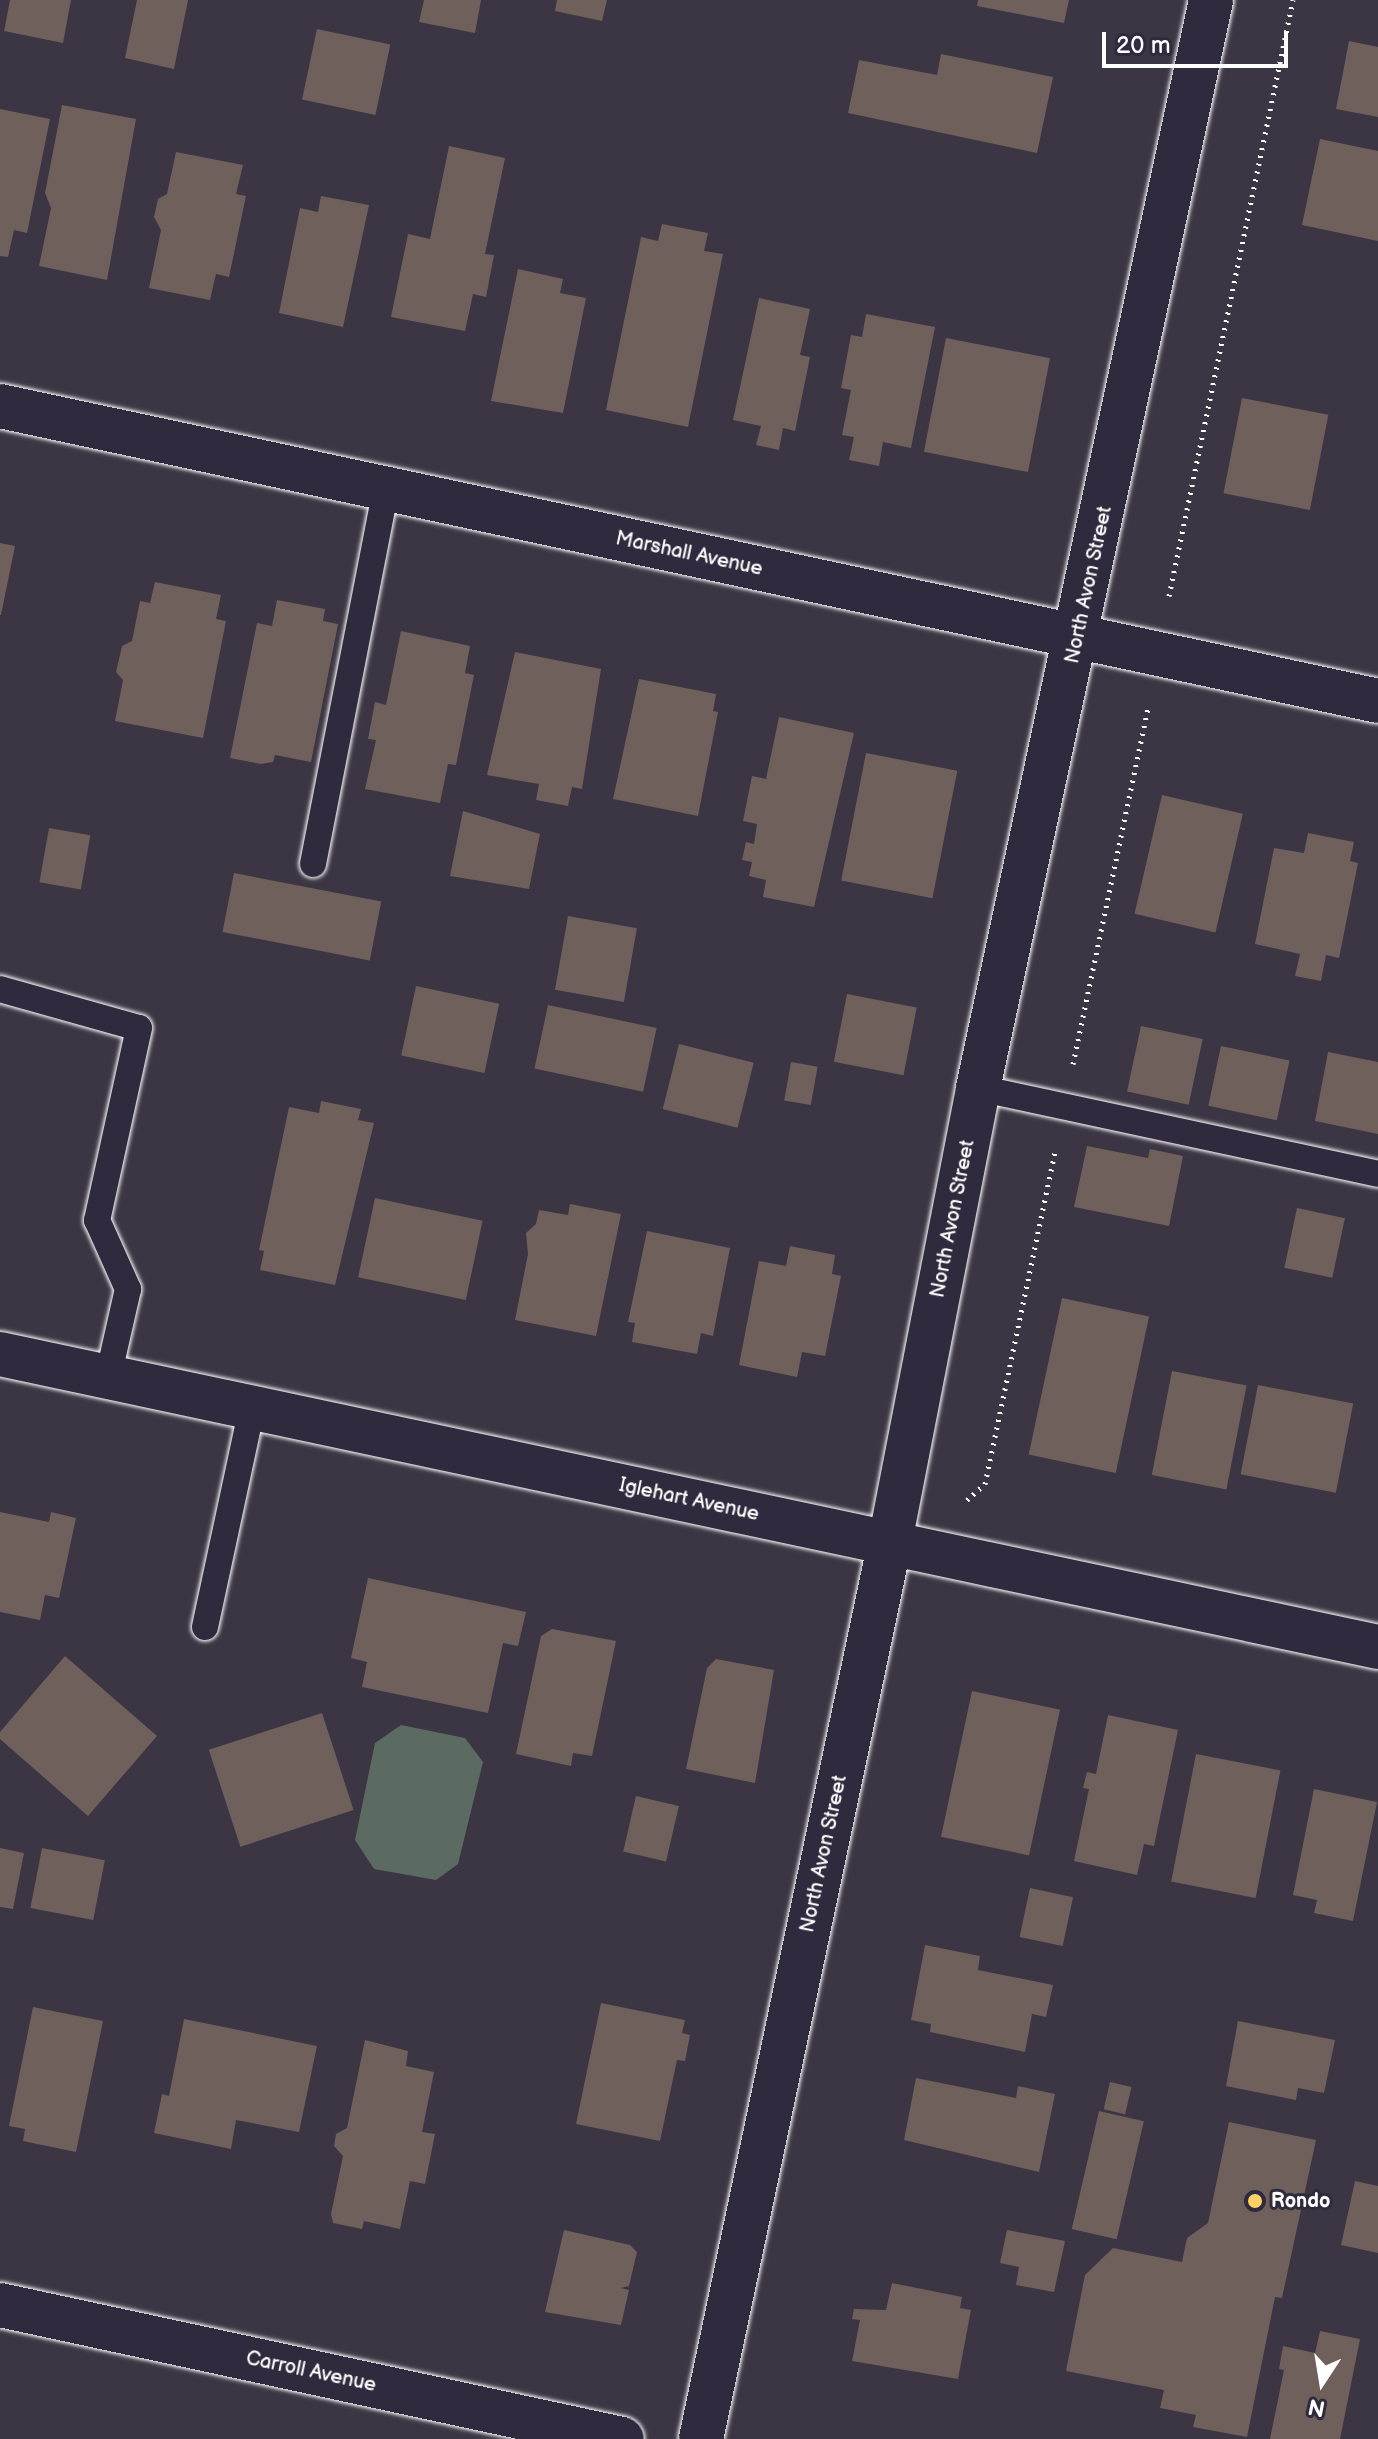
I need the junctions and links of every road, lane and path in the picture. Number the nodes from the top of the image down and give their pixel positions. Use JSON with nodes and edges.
{"nodes":[{"id":1,"x":1211,"y":0,"type":"edge"},
{"id":2,"x":1293,"y":0,"type":"edge"},
{"id":3,"x":0,"y":406,"type":"edge"},
{"id":4,"x":386,"y":489,"type":"junction"},
{"id":5,"x":1169,"y":596,"type":"dead end"},
{"id":6,"x":1079,"y":636,"type":"junction"},
{"id":7,"x":1378,"y":701,"type":"edge"},
{"id":8,"x":313,"y":864,"type":"dead end"},
{"id":9,"x":0,"y":989,"type":"edge"},
{"id":10,"x":978,"y":1088,"type":"junction"},
{"id":11,"x":1378,"y":1174,"type":"edge"},
{"id":12,"x":0,"y":1354,"type":"edge"},
{"id":13,"x":108,"y":1377,"type":"junction"},
{"id":14,"x":252,"y":1408,"type":"junction"},
{"id":15,"x":890,"y":1542,"type":"junction"},
{"id":16,"x":205,"y":1627,"type":"dead end"},
{"id":17,"x":1378,"y":1647,"type":"edge"},
{"id":18,"x":0,"y":2305,"type":"edge"},
{"id":19,"x":622,"y":2439,"type":"edge"},
{"id":20,"x":701,"y":2439,"type":"edge"}],
"edges":[{"from":1,"to":6,"type":"street","name":"North Avon Street"},
{"from":2,"to":5,"type":"path"},
{"from":3,"to":4,"type":"street","name":"Marshall Avenue"},
{"from":4,"to":6,"type":"street","name":"Marshall Avenue"},
{"from":4,"to":8,"type":"lane"},
{"from":6,"to":7,"type":"street","name":"Marshall Avenue"},
{"from":6,"to":10,"type":"street","name":"North Avon Street"},
{"from":9,"to":13,"type":"lane"},
{"from":10,"to":11,"type":"lane"},
{"from":10,"to":15,"type":"street","name":"North Avon Street"},
{"from":12,"to":13,"type":"street","name":"Iglehart Avenue"},
{"from":13,"to":14,"type":"street","name":"Iglehart Avenue"},
{"from":14,"to":15,"type":"street","name":"Iglehart Avenue"},
{"from":14,"to":16,"type":"lane"},
{"from":15,"to":17,"type":"street","name":"Iglehart Avenue"},
{"from":15,"to":20,"type":"street","name":"North Avon Street"},
{"from":18,"to":19,"type":"street","name":"Carroll Avenue"}]}
